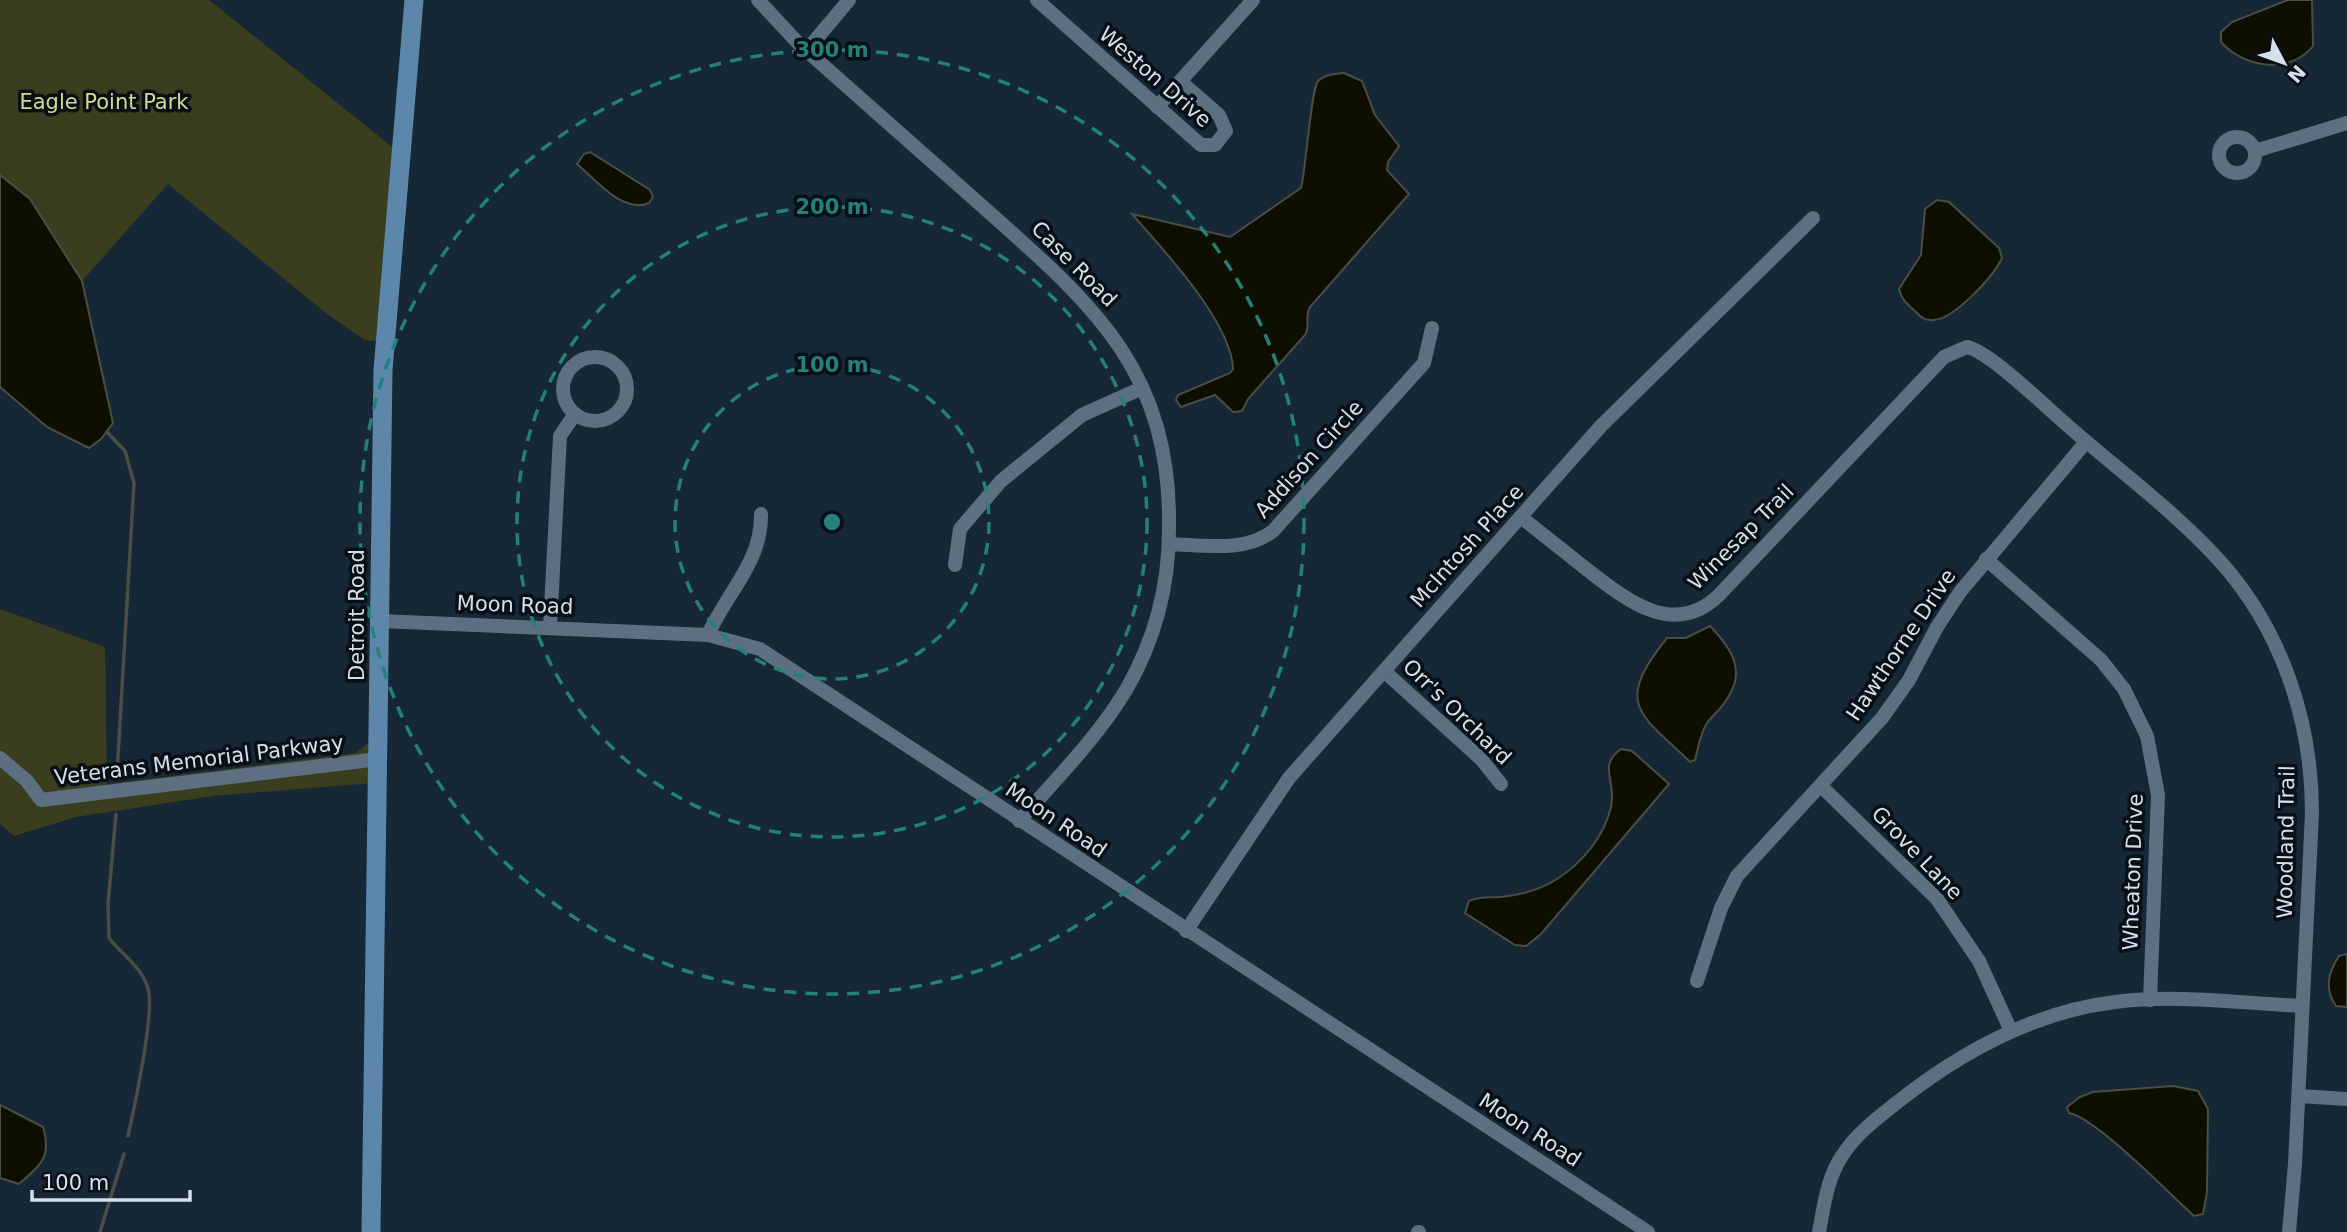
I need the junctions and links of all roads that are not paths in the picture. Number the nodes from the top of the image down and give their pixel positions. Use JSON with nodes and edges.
{"nodes":[{"id":1,"x":414,"y":0,"type":"edge"},
{"id":2,"x":758,"y":0,"type":"edge"},
{"id":3,"x":849,"y":0,"type":"edge"},
{"id":4,"x":1253,"y":0,"type":"edge"},
{"id":5,"x":1043,"y":2,"type":"edge"},
{"id":6,"x":806,"y":51,"type":"junction"},
{"id":7,"x":1181,"y":81,"type":"junction"},
{"id":8,"x":1157,"y":107,"type":"junction"},
{"id":9,"x":2347,"y":123,"type":"edge"},
{"id":10,"x":2255,"y":151,"type":"dead end"},
{"id":11,"x":1813,"y":218,"type":"dead end"},
{"id":12,"x":1432,"y":328,"type":"dead end"},
{"id":13,"x":1961,"y":347,"type":"joint"},
{"id":14,"x":1142,"y":388,"type":"junction"},
{"id":15,"x":575,"y":414,"type":"junction"},
{"id":16,"x":2086,"y":442,"type":"junction"},
{"id":17,"x":761,"y":514,"type":"dead end"},
{"id":18,"x":1521,"y":517,"type":"junction"},
{"id":19,"x":1169,"y":544,"type":"junction"},
{"id":20,"x":1986,"y":559,"type":"junction"},
{"id":21,"x":955,"y":565,"type":"dead end"},
{"id":22,"x":381,"y":621,"type":"junction"},
{"id":23,"x":550,"y":627,"type":"junction"},
{"id":24,"x":708,"y":635,"type":"junction"},
{"id":25,"x":1384,"y":671,"type":"junction"},
{"id":26,"x":0,"y":758,"type":"edge"},
{"id":27,"x":379,"y":759,"type":"junction"},
{"id":28,"x":1501,"y":783,"type":"dead end"},
{"id":29,"x":1821,"y":786,"type":"junction"},
{"id":30,"x":1019,"y":821,"type":"junction"},
{"id":31,"x":1186,"y":931,"type":"junction"},
{"id":32,"x":1697,"y":981,"type":"dead end"},
{"id":33,"x":2150,"y":1000,"type":"junction"},
{"id":34,"x":2302,"y":1006,"type":"junction"},
{"id":35,"x":2011,"y":1031,"type":"junction"},
{"id":36,"x":2299,"y":1097,"type":"junction"},
{"id":37,"x":2347,"y":1099,"type":"edge"},
{"id":38,"x":371,"y":1232,"type":"edge"},
{"id":39,"x":1648,"y":1232,"type":"edge"},
{"id":40,"x":1819,"y":1232,"type":"edge"},
{"id":41,"x":2289,"y":1232,"type":"edge"}],
"edges":[{"from":1,"to":22,"type":"main road","name":"Detroit Road"},
{"from":2,"to":6,"type":"street","name":"Case Road"},
{"from":3,"to":6,"type":"street"},
{"from":4,"to":7,"type":"street"},
{"from":5,"to":8,"type":"street","name":"Weston Drive"},
{"from":6,"to":14,"type":"street","name":"Case Road"},
{"from":7,"to":8,"type":"street"},
{"from":7,"to":8,"type":"street","name":"Weston Drive"},
{"from":9,"to":10,"type":"street"},
{"from":11,"to":18,"type":"street","name":"McIntosh Place"},
{"from":12,"to":19,"type":"street","name":"Addison Circle"},
{"from":13,"to":16,"type":"street","name":"Woodland Trail"},
{"from":13,"to":18,"type":"street","name":"Winesap Trail"},
{"from":14,"to":19,"type":"street","name":"Case Road"},
{"from":14,"to":21,"type":"street"},
{"from":15,"to":15,"type":"street"},
{"from":15,"to":23,"type":"street"},
{"from":16,"to":20,"type":"street","name":"Hawthorne Drive"},
{"from":16,"to":34,"type":"street","name":"Woodland Trail"},
{"from":17,"to":24,"type":"street"},
{"from":18,"to":25,"type":"street","name":"McIntosh Place"},
{"from":19,"to":30,"type":"street","name":"Case Road"},
{"from":20,"to":29,"type":"street","name":"Hawthorne Drive"},
{"from":20,"to":33,"type":"street","name":"Wheaton Drive"},
{"from":22,"to":23,"type":"street","name":"Moon Road"},
{"from":22,"to":27,"type":"main road","name":"Detroit Road"},
{"from":23,"to":24,"type":"street","name":"Moon Road"},
{"from":24,"to":30,"type":"street","name":"Moon Road"},
{"from":25,"to":28,"type":"street","name":"Orr's Orchard"},
{"from":25,"to":31,"type":"street","name":"McIntosh Place"},
{"from":26,"to":27,"type":"street","name":"Veterans Memorial Parkway"},
{"from":27,"to":38,"type":"main road","name":"Detroit Road"},
{"from":29,"to":32,"type":"street","name":"Hawthorne Drive"},
{"from":29,"to":35,"type":"street","name":"Grove Lane"},
{"from":30,"to":31,"type":"street","name":"Moon Road"},
{"from":31,"to":39,"type":"street","name":"Moon Road"},
{"from":33,"to":34,"type":"street"},
{"from":33,"to":35,"type":"street"},
{"from":34,"to":36,"type":"street","name":"Woodland Trail"},
{"from":35,"to":40,"type":"street"},
{"from":36,"to":37,"type":"street"},
{"from":36,"to":41,"type":"street","name":"Woodland Trail"}]}
